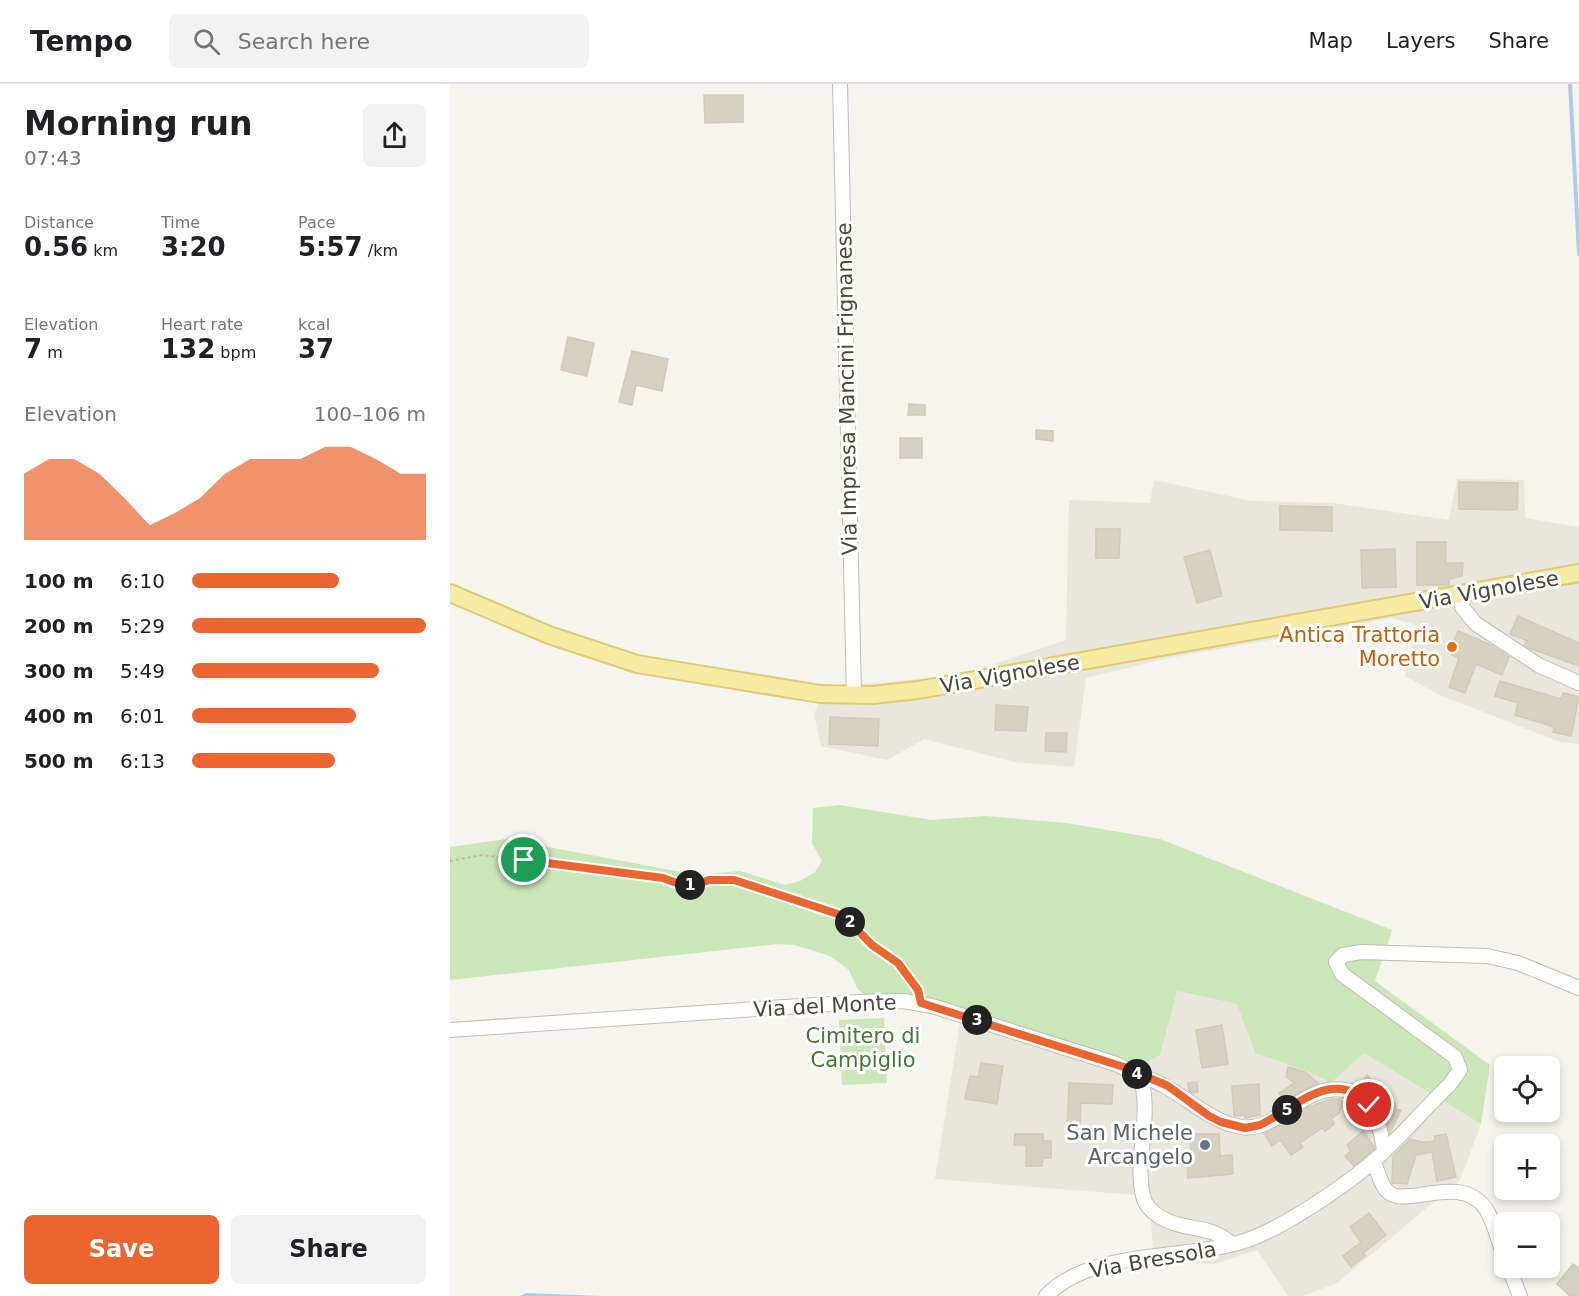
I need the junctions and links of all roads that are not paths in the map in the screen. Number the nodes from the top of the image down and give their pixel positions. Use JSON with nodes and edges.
{"nodes":[{"id":1,"x":840,"y":84,"type":"edge"},
{"id":2,"x":1579,"y":573,"type":"edge"},
{"id":3,"x":450,"y":593,"type":"edge"},
{"id":4,"x":1460,"y":595,"type":"junction"},
{"id":5,"x":1579,"y":683,"type":"edge"},
{"id":6,"x":854,"y":695,"type":"junction"},
{"id":7,"x":1579,"y":988,"type":"edge"},
{"id":8,"x":450,"y":1030,"type":"edge"},
{"id":9,"x":1140,"y":1076,"type":"junction"},
{"id":10,"x":1384,"y":1150,"type":"junction"},
{"id":11,"x":1373,"y":1161,"type":"junction"},
{"id":12,"x":1494,"y":1230,"type":"edge"},
{"id":13,"x":1232,"y":1245,"type":"junction"},
{"id":14,"x":1513,"y":1278,"type":"edge"},
{"id":15,"x":1046,"y":1296,"type":"edge"},
{"id":16,"x":1520,"y":1296,"type":"edge"}],
"edges":[{"from":1,"to":6,"type":"street","name":"Via Impresa Mancini Frignanese"},
{"from":2,"to":4,"type":"main road","name":"Via Vignolese"},
{"from":3,"to":6,"type":"main road","name":"Via Vignolese"},
{"from":4,"to":5,"type":"street"},
{"from":4,"to":6,"type":"main road","name":"Via Vignolese"},
{"from":7,"to":10,"type":"street","name":"Via Bressola"},
{"from":8,"to":9,"type":"street","name":"Via del Monte"},
{"from":9,"to":10,"type":"street","name":"Via del Monte"},
{"from":9,"to":13,"type":"street"},
{"from":10,"to":11,"type":"street","name":"Via Bressola"},
{"from":11,"to":12,"type":"street"},
{"from":11,"to":13,"type":"street","name":"Via Bressola"},
{"from":13,"to":15,"type":"street","name":"Via Bressola"},
{"from":14,"to":16,"type":"street"}]}
